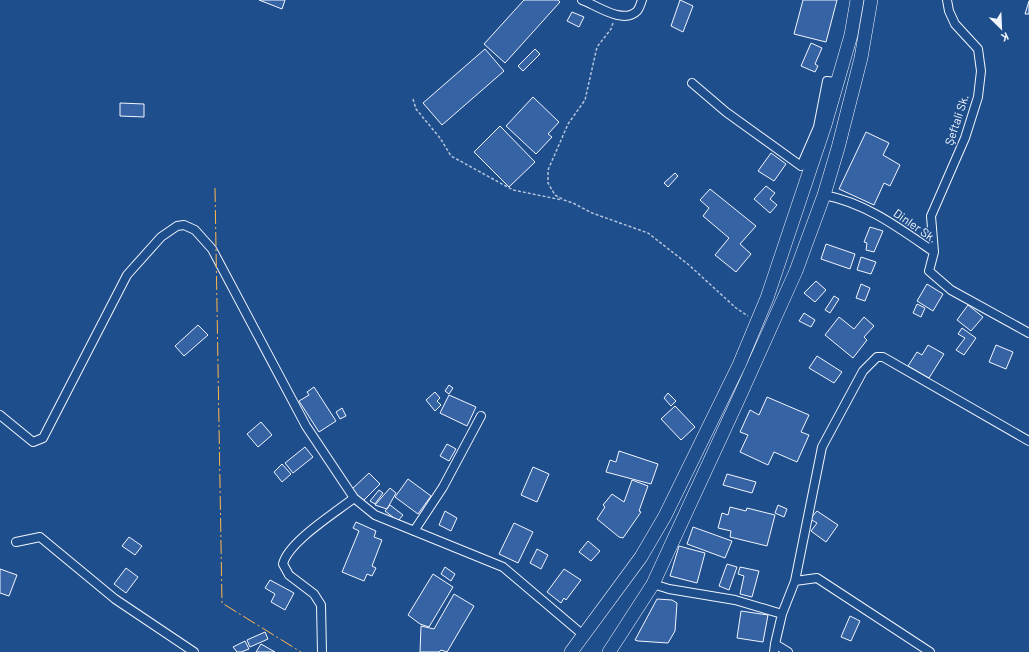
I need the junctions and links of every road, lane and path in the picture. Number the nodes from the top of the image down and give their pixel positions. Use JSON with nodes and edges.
{"nodes":[{"id":1,"x":582,"y":0,"type":"edge"},
{"id":2,"x":642,"y":0,"type":"edge"},
{"id":3,"x":857,"y":0,"type":"edge"},
{"id":4,"x":871,"y":0,"type":"edge"},
{"id":5,"x":947,"y":0,"type":"edge"},
{"id":6,"x":615,"y":15,"type":"junction"},
{"id":7,"x":837,"y":82,"type":"junction"},
{"id":8,"x":692,"y":83,"type":"dead end"},
{"id":9,"x":413,"y":99,"type":"dead end"},
{"id":10,"x":824,"y":195,"type":"junction"},
{"id":11,"x":564,"y":200,"type":"junction"},
{"id":12,"x":934,"y":252,"type":"junction"},
{"id":13,"x":757,"y":322,"type":"junction"},
{"id":14,"x":1029,"y":334,"type":"edge"},
{"id":15,"x":0,"y":415,"type":"edge"},
{"id":16,"x":481,"y":416,"type":"dead end"},
{"id":17,"x":1029,"y":440,"type":"edge"},
{"id":18,"x":354,"y":498,"type":"junction"},
{"id":19,"x":414,"y":531,"type":"junction"},
{"id":20,"x":16,"y":542,"type":"dead end"},
{"id":21,"x":795,"y":581,"type":"junction"},
{"id":22,"x":653,"y":584,"type":"junction"},
{"id":23,"x":782,"y":614,"type":"junction"},
{"id":24,"x":582,"y":634,"type":"junction"},
{"id":25,"x":775,"y":648,"type":"edge"},
{"id":26,"x":194,"y":652,"type":"edge"},
{"id":27,"x":322,"y":652,"type":"edge"},
{"id":28,"x":571,"y":652,"type":"edge"},
{"id":29,"x":609,"y":652,"type":"edge"},
{"id":30,"x":788,"y":652,"type":"edge"},
{"id":31,"x":930,"y":652,"type":"edge"}],
"edges":[{"from":1,"to":6,"type":"street"},
{"from":2,"to":6,"type":"street"},
{"from":3,"to":7,"type":"highway"},
{"from":4,"to":10,"type":"highway"},
{"from":5,"to":12,"type":"street","name":"Şeftali Sk."},
{"from":6,"to":11,"type":"path"},
{"from":7,"to":8,"type":"street"},
{"from":7,"to":13,"type":"highway"},
{"from":9,"to":11,"type":"path"},
{"from":10,"to":12,"type":"street","name":"Dinler Sk."},
{"from":10,"to":22,"type":"highway"},
{"from":11,"to":13,"type":"path"},
{"from":12,"to":14,"type":"street","name":"Dinler Sk."},
{"from":13,"to":24,"type":"highway"},
{"from":15,"to":18,"type":"street"},
{"from":16,"to":19,"type":"street"},
{"from":17,"to":21,"type":"street"},
{"from":18,"to":19,"type":"street"},
{"from":18,"to":27,"type":"street"},
{"from":19,"to":24,"type":"street"},
{"from":20,"to":26,"type":"street"},
{"from":21,"to":23,"type":"street"},
{"from":21,"to":31,"type":"street"},
{"from":22,"to":23,"type":"street"},
{"from":22,"to":29,"type":"highway"},
{"from":23,"to":25,"type":"street"},
{"from":24,"to":28,"type":"highway"},
{"from":25,"to":30,"type":"street"}]}
